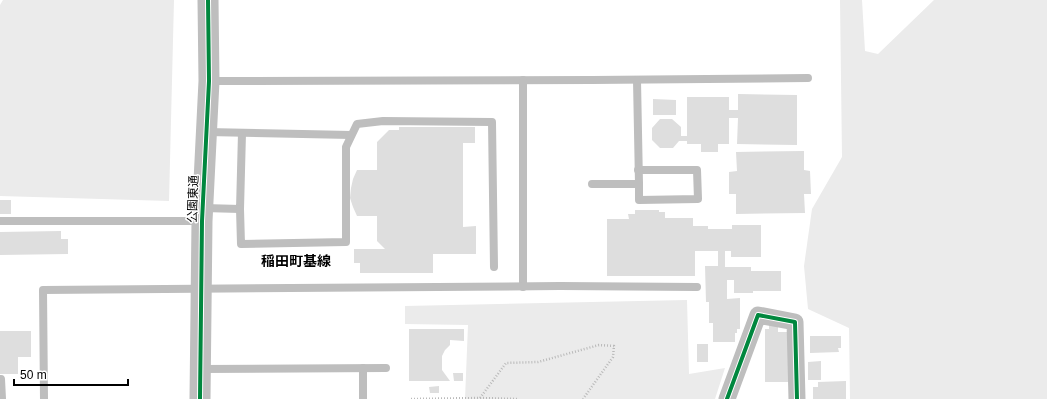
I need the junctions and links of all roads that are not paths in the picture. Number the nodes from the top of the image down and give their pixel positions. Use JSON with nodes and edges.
{"nodes":[{"id":1,"x":208,"y":0,"type":"edge"},
{"id":2,"x":808,"y":78,"type":"dead end"},
{"id":3,"x":523,"y":80,"type":"junction"},
{"id":4,"x":637,"y":80,"type":"junction"},
{"id":5,"x":209,"y":81,"type":"junction"},
{"id":6,"x":206,"y":132,"type":"junction"},
{"id":7,"x":242,"y":133,"type":"junction"},
{"id":8,"x":351,"y":135,"type":"junction"},
{"id":9,"x":638,"y":170,"type":"junction"},
{"id":10,"x":592,"y":184,"type":"dead end"},
{"id":11,"x":639,"y":184,"type":"junction"},
{"id":12,"x":240,"y":209,"type":"junction"},
{"id":13,"x":203,"y":214,"type":"junction"},
{"id":14,"x":0,"y":221,"type":"edge"},
{"id":15,"x":494,"y":267,"type":"dead end"},
{"id":16,"x":522,"y":287,"type":"junction"},
{"id":17,"x":697,"y":287,"type":"dead end"},
{"id":18,"x":201,"y":289,"type":"junction"},
{"id":19,"x":363,"y":368,"type":"junction"},
{"id":20,"x":386,"y":368,"type":"dead end"},
{"id":21,"x":200,"y":369,"type":"junction"},
{"id":22,"x":2,"y":379,"type":"dead end"},
{"id":23,"x":2,"y":399,"type":"edge"},
{"id":24,"x":44,"y":399,"type":"edge"},
{"id":25,"x":200,"y":399,"type":"edge"},
{"id":26,"x":363,"y":399,"type":"edge"},
{"id":27,"x":727,"y":399,"type":"edge"},
{"id":28,"x":797,"y":399,"type":"edge"}],
"edges":[{"from":1,"to":5,"type":"street","name":"公園東通"},
{"from":2,"to":4,"type":"lane"},
{"from":3,"to":4,"type":"lane"},
{"from":3,"to":5,"type":"lane"},
{"from":3,"to":16,"type":"lane"},
{"from":4,"to":9,"type":"lane"},
{"from":5,"to":6,"type":"street","name":"公園東通"},
{"from":6,"to":7,"type":"lane"},
{"from":6,"to":13,"type":"street","name":"公園東通"},
{"from":7,"to":8,"type":"lane"},
{"from":7,"to":12,"type":"lane"},
{"from":8,"to":12,"type":"lane"},
{"from":8,"to":15,"type":"lane"},
{"from":9,"to":11,"type":"lane"},
{"from":9,"to":11,"type":"lane"},
{"from":10,"to":11,"type":"lane"},
{"from":12,"to":13,"type":"lane"},
{"from":13,"to":14,"type":"lane"},
{"from":13,"to":18,"type":"street","name":"公園東通"},
{"from":16,"to":17,"type":"lane"},
{"from":16,"to":18,"type":"lane"},
{"from":18,"to":21,"type":"street","name":"公園東通"},
{"from":18,"to":24,"type":"lane"},
{"from":19,"to":20,"type":"lane"},
{"from":19,"to":21,"type":"lane"},
{"from":19,"to":26,"type":"lane"},
{"from":21,"to":25,"type":"street","name":"公園東通"},
{"from":22,"to":23,"type":"lane"},
{"from":27,"to":28,"type":"street"}]}
